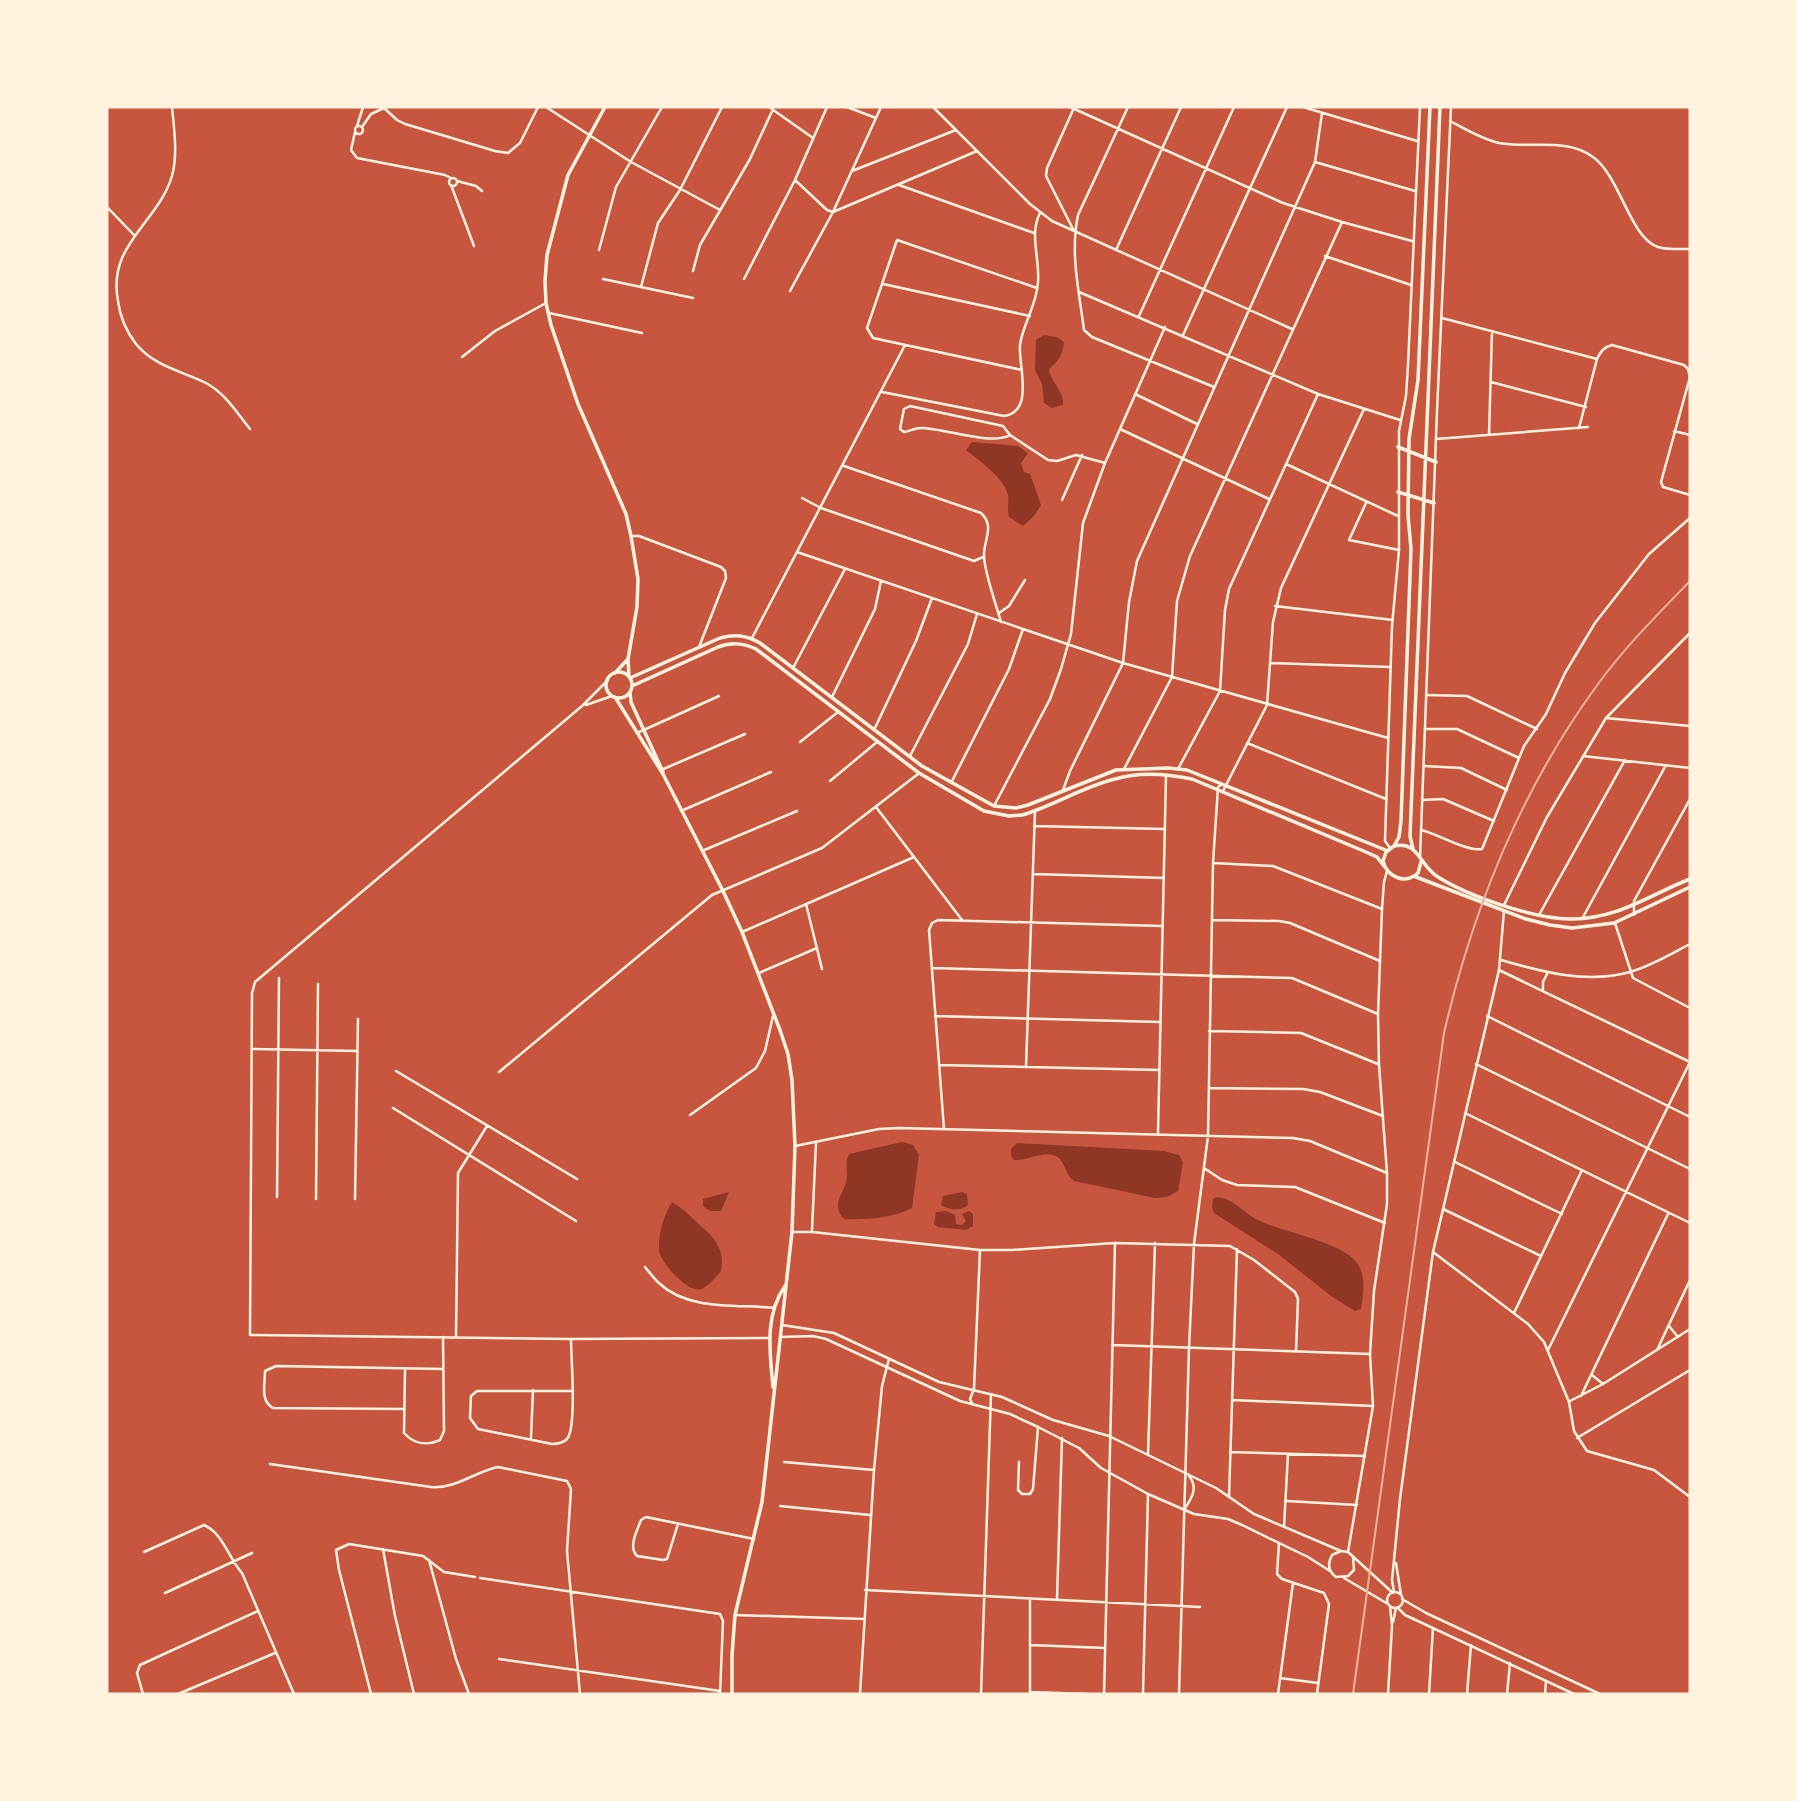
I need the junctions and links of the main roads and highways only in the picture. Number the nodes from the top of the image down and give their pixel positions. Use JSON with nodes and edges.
{"nodes":[{"id":1,"x":605,"y":107,"type":"edge"},
{"id":2,"x":1430,"y":107,"type":"edge"},
{"id":3,"x":1440,"y":107,"type":"edge"},
{"id":4,"x":1398,"y":447,"type":"road end"},
{"id":5,"x":1409,"y":452,"type":"junction"},
{"id":6,"x":1427,"y":458,"type":"junction"},
{"id":7,"x":1436,"y":462,"type":"road end"},
{"id":8,"x":1398,"y":492,"type":"road end"},
{"id":9,"x":1409,"y":496,"type":"junction"},
{"id":10,"x":1425,"y":501,"type":"junction"},
{"id":11,"x":1434,"y":503,"type":"road end"},
{"id":12,"x":628,"y":659,"type":"junction"},
{"id":13,"x":793,"y":668,"type":"junction"},
{"id":14,"x":782,"y":670,"type":"junction"},
{"id":15,"x":615,"y":674,"type":"junction"},
{"id":16,"x":629,"y":678,"type":"junction"},
{"id":17,"x":632,"y":686,"type":"junction"},
{"id":18,"x":630,"y":692,"type":"junction"},
{"id":19,"x":614,"y":697,"type":"junction"},
{"id":20,"x":874,"y":730,"type":"junction"},
{"id":21,"x":869,"y":736,"type":"junction"},
{"id":22,"x":662,"y":771,"type":"junction"},
{"id":23,"x":936,"y":783,"type":"junction"},
{"id":24,"x":951,"y":783,"type":"junction"},
{"id":25,"x":1063,"y":790,"type":"junction"},
{"id":26,"x":1064,"y":799,"type":"junction"},
{"id":27,"x":1390,"y":848,"type":"junction"},
{"id":28,"x":1415,"y":850,"type":"junction"},
{"id":29,"x":1421,"y":860,"type":"junction"},
{"id":30,"x":1384,"y":866,"type":"junction"},
{"id":31,"x":1415,"y":877,"type":"junction"},
{"id":32,"x":1690,"y":879,"type":"edge"},
{"id":33,"x":1690,"y":887,"type":"edge"},
{"id":34,"x":1473,"y":897,"type":"junction"},
{"id":35,"x":786,"y":1284,"type":"junction"},
{"id":36,"x":782,"y":1325,"type":"junction"},
{"id":37,"x":771,"y":1326,"type":"junction"},
{"id":38,"x":781,"y":1337,"type":"junction"},
{"id":39,"x":770,"y":1338,"type":"junction"},
{"id":40,"x":774,"y":1396,"type":"junction"},
{"id":41,"x":732,"y":1694,"type":"edge"}],
"edges":[{"from":1,"to":12,"type":"main road"},
{"from":2,"to":5,"type":"main road"},
{"from":3,"to":6,"type":"main road"},
{"from":4,"to":5,"type":"main road"},
{"from":5,"to":6,"type":"main road"},
{"from":5,"to":9,"type":"main road"},
{"from":6,"to":7,"type":"main road"},
{"from":6,"to":10,"type":"main road"},
{"from":8,"to":9,"type":"main road"},
{"from":9,"to":10,"type":"main road"},
{"from":9,"to":27,"type":"main road"},
{"from":10,"to":11,"type":"main road"},
{"from":10,"to":28,"type":"main road"},
{"from":12,"to":15,"type":"main road"},
{"from":12,"to":16,"type":"main road"},
{"from":13,"to":14,"type":"main road"},
{"from":13,"to":16,"type":"main road"},
{"from":13,"to":20,"type":"main road"},
{"from":14,"to":17,"type":"main road"},
{"from":14,"to":21,"type":"main road"},
{"from":15,"to":16,"type":"main road"},
{"from":15,"to":19,"type":"main road"},
{"from":16,"to":17,"type":"main road"},
{"from":17,"to":18,"type":"main road"},
{"from":18,"to":19,"type":"main road"},
{"from":18,"to":22,"type":"main road"},
{"from":19,"to":22,"type":"main road"},
{"from":20,"to":21,"type":"main road"},
{"from":20,"to":24,"type":"main road"},
{"from":21,"to":23,"type":"main road"},
{"from":22,"to":35,"type":"main road"},
{"from":23,"to":24,"type":"main road"},
{"from":23,"to":26,"type":"main road"},
{"from":24,"to":25,"type":"main road"},
{"from":25,"to":26,"type":"main road"},
{"from":25,"to":27,"type":"main road"},
{"from":26,"to":30,"type":"main road"},
{"from":27,"to":28,"type":"main road"},
{"from":27,"to":30,"type":"main road"},
{"from":28,"to":29,"type":"main road"},
{"from":29,"to":31,"type":"main road"},
{"from":29,"to":34,"type":"main road"},
{"from":30,"to":31,"type":"main road"},
{"from":31,"to":34,"type":"main road"},
{"from":32,"to":34,"type":"main road"},
{"from":33,"to":34,"type":"main road"},
{"from":35,"to":36,"type":"main road"},
{"from":35,"to":37,"type":"main road"},
{"from":36,"to":37,"type":"main road"},
{"from":36,"to":38,"type":"main road"},
{"from":37,"to":39,"type":"main road"},
{"from":38,"to":39,"type":"main road"},
{"from":38,"to":40,"type":"main road"},
{"from":39,"to":40,"type":"main road"},
{"from":40,"to":41,"type":"main road"}]}
